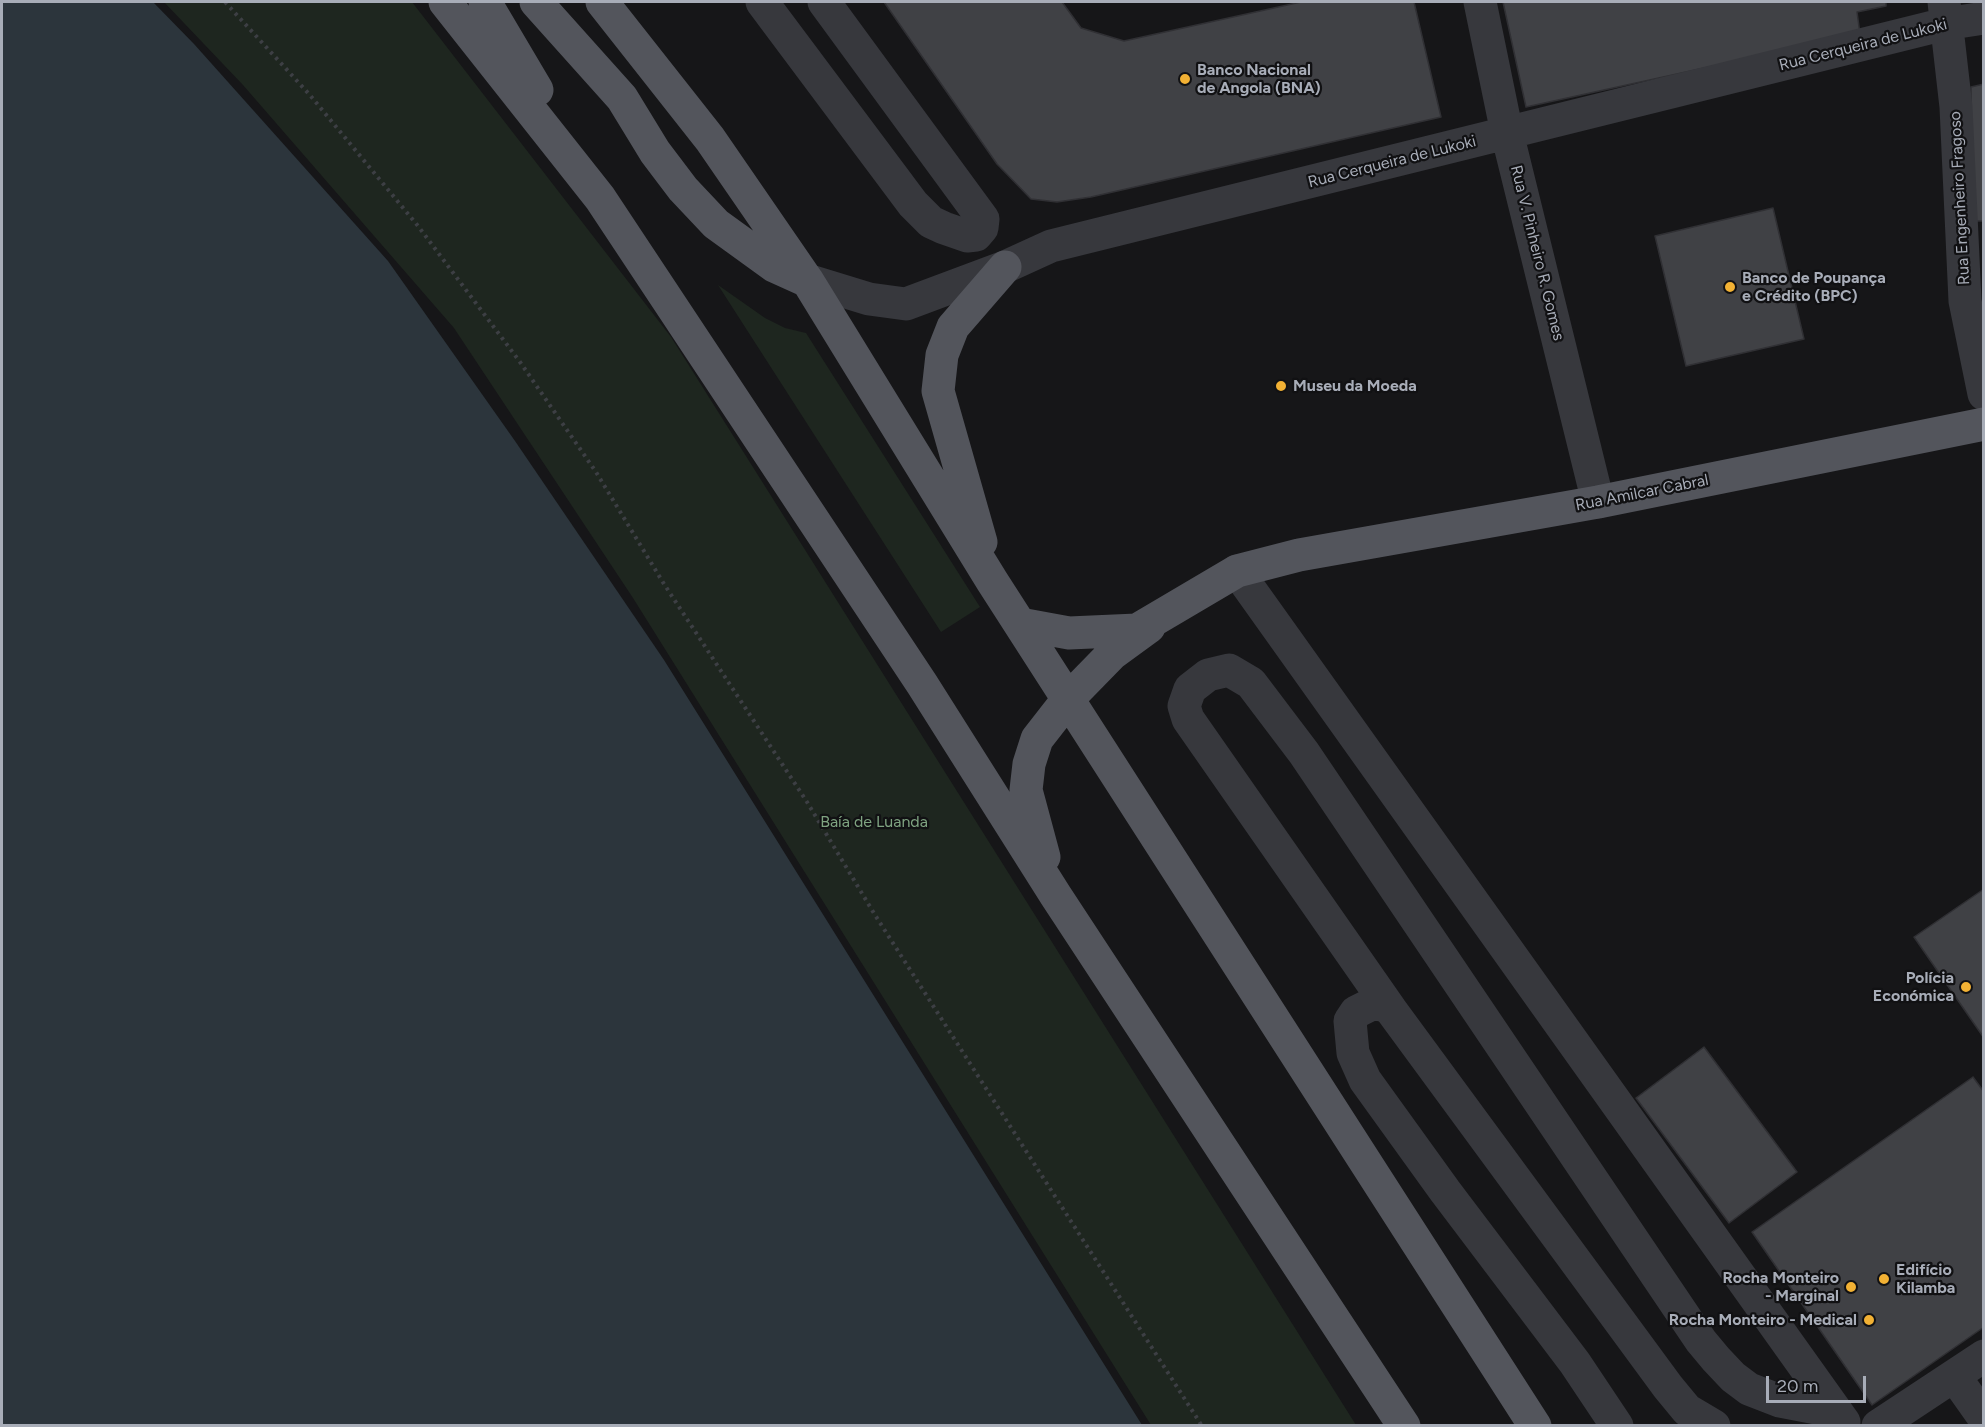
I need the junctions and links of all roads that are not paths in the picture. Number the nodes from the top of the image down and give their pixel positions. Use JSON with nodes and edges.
{"nodes":[{"id":1,"x":445,"y":2,"type":"edge"},
{"id":2,"x":484,"y":2,"type":"edge"},
{"id":3,"x":536,"y":2,"type":"edge"},
{"id":4,"x":602,"y":2,"type":"edge"},
{"id":5,"x":762,"y":2,"type":"edge"},
{"id":6,"x":824,"y":2,"type":"edge"},
{"id":7,"x":1480,"y":2,"type":"edge"},
{"id":8,"x":1945,"y":13,"type":"edge"},
{"id":9,"x":1983,"y":18,"type":"edge"},
{"id":10,"x":1507,"y":133,"type":"junction"},
{"id":11,"x":600,"y":198,"type":"junction"},
{"id":12,"x":983,"y":219,"type":"junction"},
{"id":13,"x":1051,"y":246,"type":"junction"},
{"id":14,"x":1005,"y":267,"type":"junction"},
{"id":15,"x":807,"y":280,"type":"junction"},
{"id":16,"x":1983,"y":394,"type":"edge"},
{"id":17,"x":1983,"y":424,"type":"edge"},
{"id":18,"x":1598,"y":502,"type":"junction"},
{"id":19,"x":1237,"y":571,"type":"junction"},
{"id":20,"x":992,"y":581,"type":"junction"},
{"id":21,"x":1170,"y":612,"type":"junction"},
{"id":22,"x":1020,"y":624,"type":"junction"},
{"id":23,"x":1070,"y":698,"type":"junction"},
{"id":24,"x":1056,"y":896,"type":"junction"},
{"id":25,"x":1390,"y":1010,"type":"junction"},
{"id":26,"x":1983,"y":1356,"type":"edge"},
{"id":27,"x":1955,"y":1377,"type":"junction"},
{"id":28,"x":1983,"y":1418,"type":"edge"},
{"id":29,"x":1842,"y":1419,"type":"edge"},
{"id":30,"x":1697,"y":1420,"type":"edge"},
{"id":31,"x":1404,"y":1425,"type":"edge"},
{"id":32,"x":1535,"y":1425,"type":"edge"},
{"id":33,"x":1617,"y":1425,"type":"edge"},
{"id":34,"x":1878,"y":1425,"type":"edge"}],
"edges":[{"from":1,"to":11,"type":"main road"},
{"from":2,"to":11,"type":"main road"},
{"from":3,"to":15,"type":"main road"},
{"from":4,"to":15,"type":"main road"},
{"from":5,"to":12,"type":"street"},
{"from":6,"to":12,"type":"street"},
{"from":7,"to":10,"type":"street","name":"Rua V. Pinheiro R. Gomes"},
{"from":8,"to":9,"type":"street","name":"Rua Cerqueira de Lukoki"},
{"from":8,"to":10,"type":"street","name":"Rua Cerqueira de Lukoki"},
{"from":8,"to":16,"type":"street","name":"Rua Engenheiro Fragoso"},
{"from":10,"to":13,"type":"street","name":"Rua Cerqueira de Lukoki"},
{"from":10,"to":18,"type":"street","name":"Rua V. Pinheiro R. Gomes"},
{"from":11,"to":24,"type":"main road"},
{"from":12,"to":13,"type":"street"},
{"from":13,"to":14,"type":"street","name":"Rua Cerqueira de Lukoki"},
{"from":14,"to":15,"type":"street","name":"Rua Cerqueira de Lukoki"},
{"from":14,"to":20,"type":"main road"},
{"from":15,"to":20,"type":"main road"},
{"from":17,"to":18,"type":"main road","name":"Rua Amilcar Cabral"},
{"from":18,"to":19,"type":"main road","name":"Rua Amilcar Cabral"},
{"from":19,"to":21,"type":"main road","name":"Rua Amilcar Cabral"},
{"from":19,"to":29,"type":"street"},
{"from":20,"to":22,"type":"main road"},
{"from":21,"to":22,"type":"main road"},
{"from":21,"to":23,"type":"main road"},
{"from":22,"to":23,"type":"main road"},
{"from":23,"to":24,"type":"main road"},
{"from":23,"to":32,"type":"main road"},
{"from":24,"to":31,"type":"main road"},
{"from":25,"to":29,"type":"street"},
{"from":25,"to":30,"type":"street"},
{"from":25,"to":33,"type":"street"},
{"from":26,"to":27,"type":"street"},
{"from":27,"to":28,"type":"street"},
{"from":27,"to":34,"type":"street"}]}
